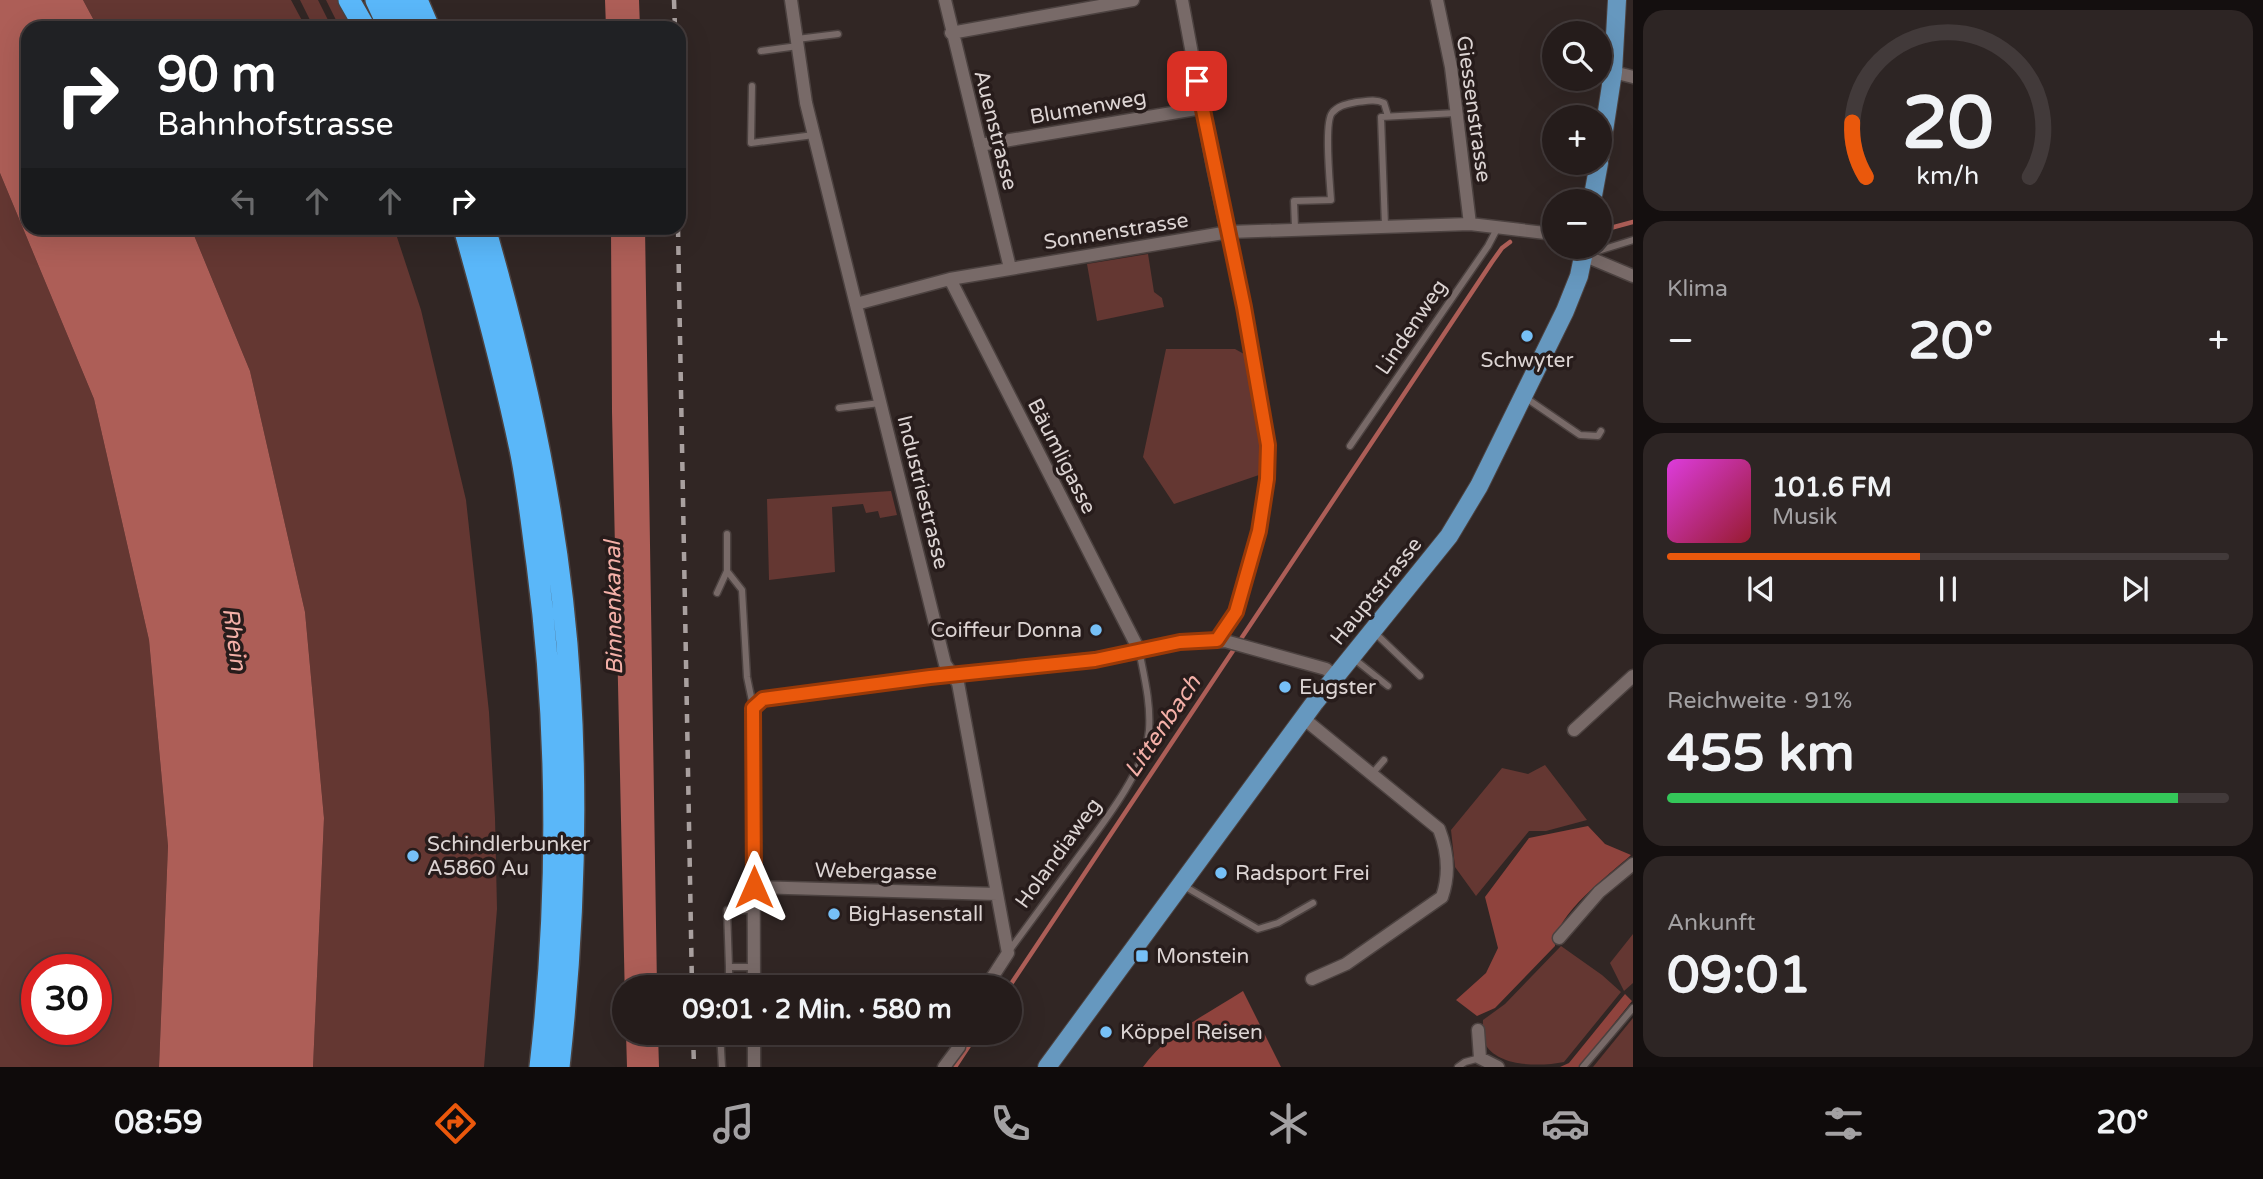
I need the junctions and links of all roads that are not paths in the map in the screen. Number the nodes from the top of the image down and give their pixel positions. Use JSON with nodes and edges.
{"nodes":[{"id":1,"x":349,"y":0,"type":"edge"},
{"id":2,"x":376,"y":0,"type":"edge"},
{"id":3,"x":398,"y":0,"type":"edge"},
{"id":4,"x":417,"y":0,"type":"edge"},
{"id":5,"x":791,"y":0,"type":"edge"},
{"id":6,"x":945,"y":0,"type":"edge"},
{"id":7,"x":1133,"y":0,"type":"edge"},
{"id":8,"x":1182,"y":0,"type":"edge"},
{"id":9,"x":1437,"y":0,"type":"edge"},
{"id":10,"x":1617,"y":0,"type":"edge"},
{"id":11,"x":361,"y":21,"type":"edge"},
{"id":12,"x":386,"y":21,"type":"edge"},
{"id":13,"x":408,"y":21,"type":"edge"},
{"id":14,"x":426,"y":21,"type":"edge"},
{"id":15,"x":951,"y":33,"type":"junction"},
{"id":16,"x":838,"y":34,"type":"dead end"},
{"id":17,"x":797,"y":43,"type":"junction"},
{"id":18,"x":761,"y":51,"type":"dead end"},
{"id":19,"x":1613,"y":72,"type":"junction"},
{"id":20,"x":1633,"y":76,"type":"edge"},
{"id":21,"x":752,"y":86,"type":"dead end"},
{"id":22,"x":1608,"y":105,"type":"edge"},
{"id":23,"x":1202,"y":108,"type":"junction"},
{"id":24,"x":1458,"y":113,"type":"junction"},
{"id":25,"x":1388,"y":116,"type":"junction"},
{"id":26,"x":814,"y":135,"type":"junction"},
{"id":27,"x":980,"y":145,"type":"junction"},
{"id":28,"x":1470,"y":224,"type":"junction"},
{"id":29,"x":1385,"y":226,"type":"junction"},
{"id":30,"x":1498,"y":226,"type":"junction"},
{"id":31,"x":1295,"y":228,"type":"junction"},
{"id":32,"x":1229,"y":232,"type":"junction"},
{"id":33,"x":1542,"y":232,"type":"edge"},
{"id":34,"x":454,"y":235,"type":"edge"},
{"id":35,"x":466,"y":235,"type":"edge"},
{"id":36,"x":487,"y":235,"type":"edge"},
{"id":37,"x":1633,"y":240,"type":"edge"},
{"id":38,"x":1612,"y":245,"type":"edge"},
{"id":39,"x":1582,"y":259,"type":"edge"},
{"id":40,"x":1600,"y":259,"type":"edge"},
{"id":41,"x":1010,"y":268,"type":"junction"},
{"id":42,"x":1633,"y":276,"type":"edge"},
{"id":43,"x":950,"y":279,"type":"junction"},
{"id":44,"x":856,"y":304,"type":"junction"},
{"id":45,"x":492,"y":328,"type":"junction"},
{"id":46,"x":1524,"y":397,"type":"junction"},
{"id":47,"x":880,"y":403,"type":"junction"},
{"id":48,"x":839,"y":408,"type":"dead end"},
{"id":49,"x":1601,"y":431,"type":"dead end"},
{"id":50,"x":1350,"y":446,"type":"dead end"},
{"id":51,"x":727,"y":534,"type":"dead end"},
{"id":52,"x":727,"y":571,"type":"junction"},
{"id":53,"x":717,"y":593,"type":"dead end"},
{"id":54,"x":1372,"y":631,"type":"junction"},
{"id":55,"x":1221,"y":640,"type":"junction"},
{"id":56,"x":1139,"y":650,"type":"junction"},
{"id":57,"x":1351,"y":656,"type":"junction"},
{"id":58,"x":954,"y":675,"type":"junction"},
{"id":59,"x":1335,"y":676,"type":"junction"},
{"id":60,"x":1420,"y":676,"type":"dead end"},
{"id":61,"x":1633,"y":676,"type":"edge"},
{"id":62,"x":1388,"y":686,"type":"dead end"},
{"id":63,"x":753,"y":708,"type":"junction"},
{"id":64,"x":1303,"y":719,"type":"junction"},
{"id":65,"x":1574,"y":730,"type":"dead end"},
{"id":66,"x":1384,"y":760,"type":"dead end"},
{"id":67,"x":1371,"y":775,"type":"junction"},
{"id":68,"x":1633,"y":864,"type":"edge"},
{"id":69,"x":1182,"y":884,"type":"junction"},
{"id":70,"x":754,"y":887,"type":"junction"},
{"id":71,"x":997,"y":894,"type":"junction"},
{"id":72,"x":1313,"y":903,"type":"dead end"},
{"id":73,"x":754,"y":910,"type":"junction"},
{"id":74,"x":1559,"y":938,"type":"dead end"},
{"id":75,"x":1008,"y":953,"type":"junction"},
{"id":76,"x":729,"y":967,"type":"junction"},
{"id":77,"x":754,"y":967,"type":"junction"},
{"id":78,"x":729,"y":975,"type":"edge"},
{"id":79,"x":754,"y":975,"type":"edge"},
{"id":80,"x":994,"y":975,"type":"edge"},
{"id":81,"x":1312,"y":979,"type":"dead end"},
{"id":82,"x":1633,"y":1008,"type":"edge"},
{"id":83,"x":1478,"y":1030,"type":"dead end"},
{"id":84,"x":721,"y":1045,"type":"edge"},
{"id":85,"x":754,"y":1045,"type":"edge"},
{"id":86,"x":958,"y":1045,"type":"edge"},
{"id":87,"x":1480,"y":1058,"type":"junction"},
{"id":88,"x":540,"y":1067,"type":"edge"},
{"id":89,"x":559,"y":1067,"type":"edge"},
{"id":90,"x":722,"y":1067,"type":"edge"},
{"id":91,"x":754,"y":1067,"type":"edge"},
{"id":92,"x":944,"y":1067,"type":"edge"},
{"id":93,"x":1047,"y":1067,"type":"edge"},
{"id":94,"x":1458,"y":1067,"type":"edge"},
{"id":95,"x":1498,"y":1067,"type":"edge"},
{"id":96,"x":1583,"y":1067,"type":"edge"}],
"edges":[{"from":1,"to":11,"type":"highway"},
{"from":2,"to":12,"type":"highway"},
{"from":3,"to":13,"type":"highway"},
{"from":4,"to":14,"type":"highway"},
{"from":5,"to":17,"type":"street","name":"Industriestrasse"},
{"from":6,"to":15,"type":"street","name":"Auenstrasse"},
{"from":7,"to":15,"type":"street"},
{"from":8,"to":23,"type":"street"},
{"from":9,"to":24,"type":"street","name":"Giessenstrasse"},
{"from":10,"to":19,"type":"main road"},
{"from":15,"to":27,"type":"street","name":"Auenstrasse"},
{"from":16,"to":17,"type":"lane"},
{"from":17,"to":18,"type":"lane"},
{"from":17,"to":26,"type":"street","name":"Industriestrasse"},
{"from":19,"to":20,"type":"street"},
{"from":19,"to":22,"type":"main road"},
{"from":21,"to":26,"type":"lane"},
{"from":23,"to":27,"type":"street","name":"Blumenweg"},
{"from":23,"to":32,"type":"street"},
{"from":24,"to":25,"type":"lane"},
{"from":24,"to":28,"type":"street","name":"Giessenstrasse"},
{"from":25,"to":29,"type":"lane"},
{"from":25,"to":31,"type":"lane"},
{"from":26,"to":44,"type":"street","name":"Industriestrasse"},
{"from":27,"to":41,"type":"street","name":"Auenstrasse"},
{"from":28,"to":29,"type":"street","name":"Sonnenstrasse"},
{"from":28,"to":30,"type":"street","name":"Sonnenstrasse"},
{"from":29,"to":31,"type":"street","name":"Sonnenstrasse"},
{"from":30,"to":33,"type":"street","name":"Sonnenstrasse"},
{"from":30,"to":50,"type":"lane","name":"Lindenweg"},
{"from":31,"to":32,"type":"street","name":"Sonnenstrasse"},
{"from":32,"to":41,"type":"street","name":"Sonnenstrasse"},
{"from":32,"to":55,"type":"street"},
{"from":34,"to":45,"type":"highway"},
{"from":35,"to":45,"type":"highway"},
{"from":36,"to":89,"type":"highway"},
{"from":37,"to":38,"type":"lane"},
{"from":39,"to":46,"type":"main road","name":"Hauptstrasse"},
{"from":40,"to":42,"type":"street"},
{"from":41,"to":43,"type":"street","name":"Sonnenstrasse"},
{"from":43,"to":44,"type":"street","name":"Sonnenstrasse"},
{"from":43,"to":56,"type":"street","name":"Bäumligasse"},
{"from":44,"to":47,"type":"street","name":"Industriestrasse"},
{"from":45,"to":88,"type":"highway"},
{"from":46,"to":49,"type":"lane"},
{"from":46,"to":54,"type":"main road","name":"Hauptstrasse"},
{"from":47,"to":48,"type":"lane"},
{"from":47,"to":58,"type":"street","name":"Industriestrasse"},
{"from":51,"to":52,"type":"lane"},
{"from":52,"to":53,"type":"lane"},
{"from":52,"to":63,"type":"lane"},
{"from":54,"to":57,"type":"main road","name":"Hauptstrasse"},
{"from":54,"to":60,"type":"lane"},
{"from":55,"to":56,"type":"street"},
{"from":55,"to":59,"type":"street"},
{"from":56,"to":58,"type":"street"},
{"from":56,"to":75,"type":"lane","name":"Holandiaweg"},
{"from":57,"to":59,"type":"main road","name":"Hauptstrasse"},
{"from":57,"to":62,"type":"lane"},
{"from":58,"to":63,"type":"street"},
{"from":58,"to":71,"type":"street","name":"Industriestrasse"},
{"from":59,"to":64,"type":"main road","name":"Hauptstrasse"},
{"from":61,"to":65,"type":"street"},
{"from":63,"to":70,"type":"street"},
{"from":64,"to":67,"type":"street"},
{"from":64,"to":69,"type":"main road","name":"Hauptstrasse"},
{"from":66,"to":67,"type":"lane"},
{"from":67,"to":81,"type":"street"},
{"from":68,"to":74,"type":"street"},
{"from":69,"to":72,"type":"lane"},
{"from":69,"to":93,"type":"main road","name":"Hauptstrasse"},
{"from":70,"to":71,"type":"street","name":"Webergasse"},
{"from":70,"to":73,"type":"street"},
{"from":71,"to":75,"type":"street","name":"Industriestrasse"},
{"from":73,"to":76,"type":"lane"},
{"from":73,"to":77,"type":"street"},
{"from":75,"to":80,"type":"street"},
{"from":76,"to":77,"type":"lane"},
{"from":76,"to":78,"type":"lane"},
{"from":77,"to":79,"type":"street"},
{"from":82,"to":96,"type":"lane"},
{"from":83,"to":87,"type":"street"},
{"from":84,"to":90,"type":"lane"},
{"from":85,"to":91,"type":"street"},
{"from":86,"to":92,"type":"street"},
{"from":87,"to":94,"type":"lane"},
{"from":87,"to":95,"type":"street"}]}
